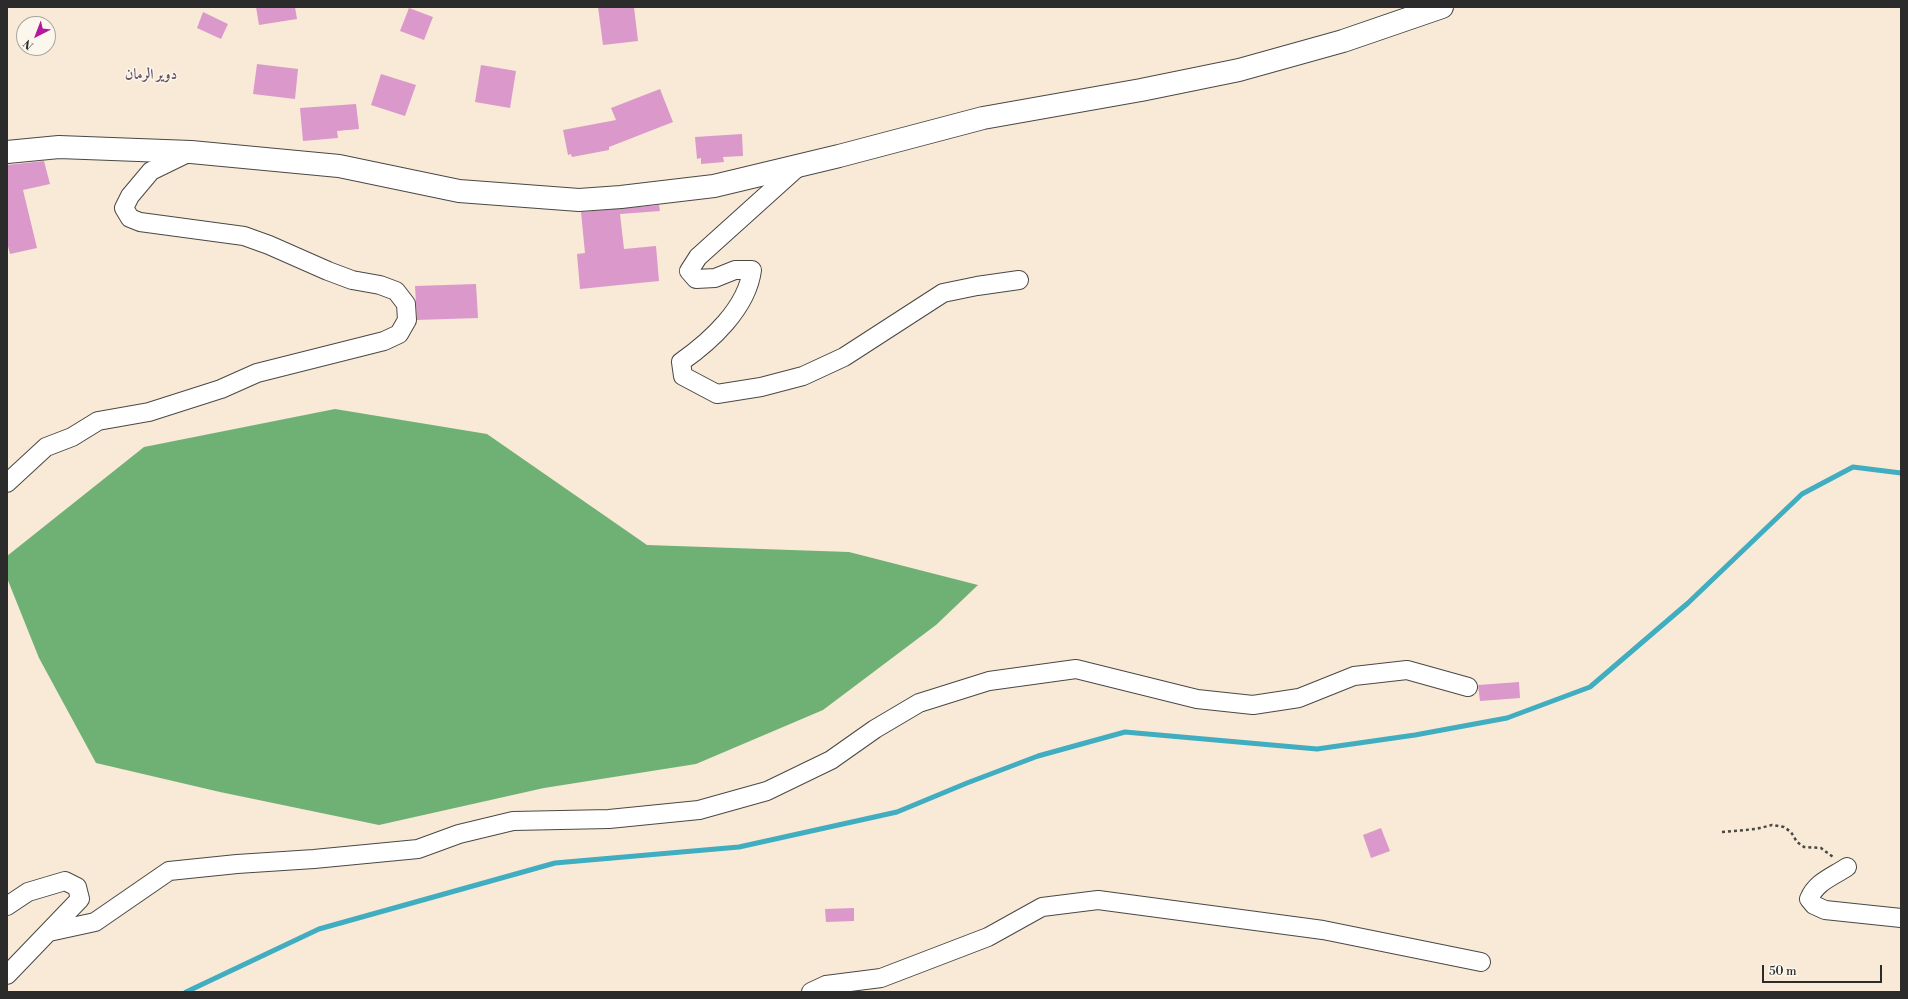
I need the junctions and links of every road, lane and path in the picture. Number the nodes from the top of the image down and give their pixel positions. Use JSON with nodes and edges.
{"nodes":[{"id":1,"x":1442,"y":7,"type":"edge"},
{"id":2,"x":7,"y":152,"type":"edge"},
{"id":3,"x":191,"y":152,"type":"junction"},
{"id":4,"x":799,"y":166,"type":"junction"},
{"id":5,"x":1019,"y":280,"type":"dead end"},
{"id":6,"x":7,"y":483,"type":"edge"},
{"id":7,"x":1468,"y":687,"type":"dead end"},
{"id":8,"x":1722,"y":832,"type":"dead end"},
{"id":9,"x":1846,"y":867,"type":"joint"},
{"id":10,"x":7,"y":906,"type":"edge"},
{"id":11,"x":1901,"y":918,"type":"edge"},
{"id":12,"x":49,"y":932,"type":"junction"},
{"id":13,"x":1481,"y":962,"type":"dead end"},
{"id":14,"x":7,"y":975,"type":"edge"},
{"id":15,"x":811,"y":992,"type":"edge"}],
"edges":[{"from":1,"to":4,"type":"street"},
{"from":2,"to":3,"type":"street"},
{"from":3,"to":4,"type":"street"},
{"from":3,"to":6,"type":"street"},
{"from":4,"to":5,"type":"street"},
{"from":7,"to":12,"type":"street"},
{"from":8,"to":9,"type":"path"},
{"from":9,"to":11,"type":"street"},
{"from":10,"to":12,"type":"street"},
{"from":12,"to":14,"type":"street"},
{"from":13,"to":15,"type":"street"}]}
